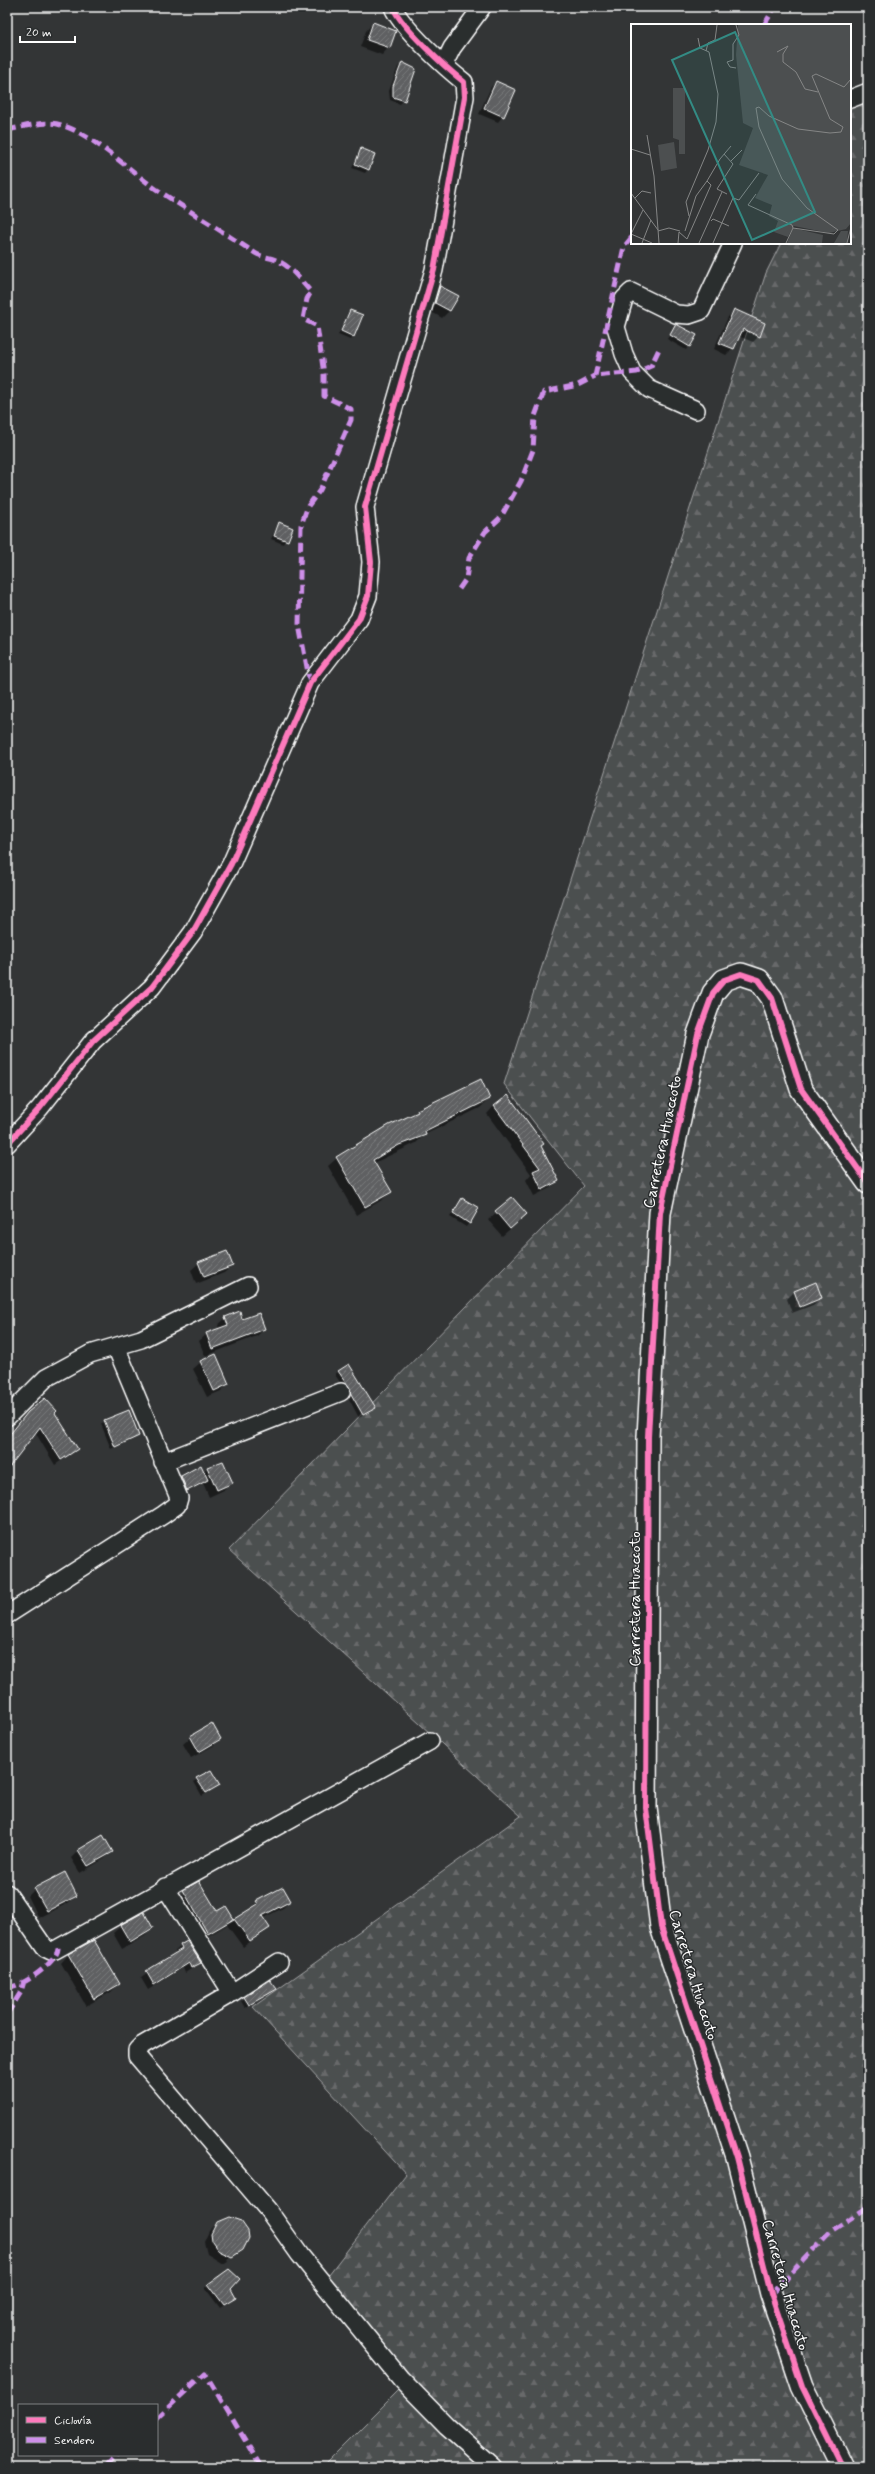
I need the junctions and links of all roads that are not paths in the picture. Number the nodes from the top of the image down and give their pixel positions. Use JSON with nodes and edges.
{"nodes":[{"id":1,"x":393,"y":7,"type":"edge"},
{"id":2,"x":482,"y":7,"type":"edge"},
{"id":3,"x":444,"y":64,"type":"junction"},
{"id":4,"x":868,"y":92,"type":"edge"},
{"id":5,"x":851,"y":99,"type":"edge"},
{"id":6,"x":733,"y":244,"type":"edge"},
{"id":7,"x":696,"y":410,"type":"dead end"},
{"id":8,"x":7,"y":1144,"type":"edge"},
{"id":9,"x":868,"y":1183,"type":"edge"},
{"id":10,"x":248,"y":1286,"type":"dead end"},
{"id":11,"x":116,"y":1347,"type":"junction"},
{"id":12,"x":341,"y":1392,"type":"dead end"},
{"id":13,"x":7,"y":1416,"type":"edge"},
{"id":14,"x":163,"y":1462,"type":"junction"},
{"id":15,"x":7,"y":1615,"type":"edge"},
{"id":16,"x":430,"y":1741,"type":"dead end"},
{"id":17,"x":165,"y":1887,"type":"junction"},
{"id":18,"x":7,"y":1892,"type":"edge"},
{"id":19,"x":279,"y":1962,"type":"dead end"},
{"id":20,"x":232,"y":1993,"type":"junction"},
{"id":21,"x":493,"y":2467,"type":"edge"},
{"id":22,"x":842,"y":2467,"type":"edge"}],
"edges":[{"from":1,"to":3,"type":"street"},
{"from":2,"to":3,"type":"street"},
{"from":3,"to":8,"type":"street"},
{"from":4,"to":5,"type":"street"},
{"from":6,"to":7,"type":"street"},
{"from":9,"to":22,"type":"street","name":"Carretera Huaccoto"},
{"from":10,"to":11,"type":"street"},
{"from":11,"to":13,"type":"street"},
{"from":11,"to":14,"type":"street"},
{"from":12,"to":14,"type":"street"},
{"from":14,"to":15,"type":"street"},
{"from":16,"to":17,"type":"street"},
{"from":17,"to":18,"type":"street"},
{"from":17,"to":20,"type":"street"},
{"from":19,"to":20,"type":"street"},
{"from":20,"to":21,"type":"street"}]}
